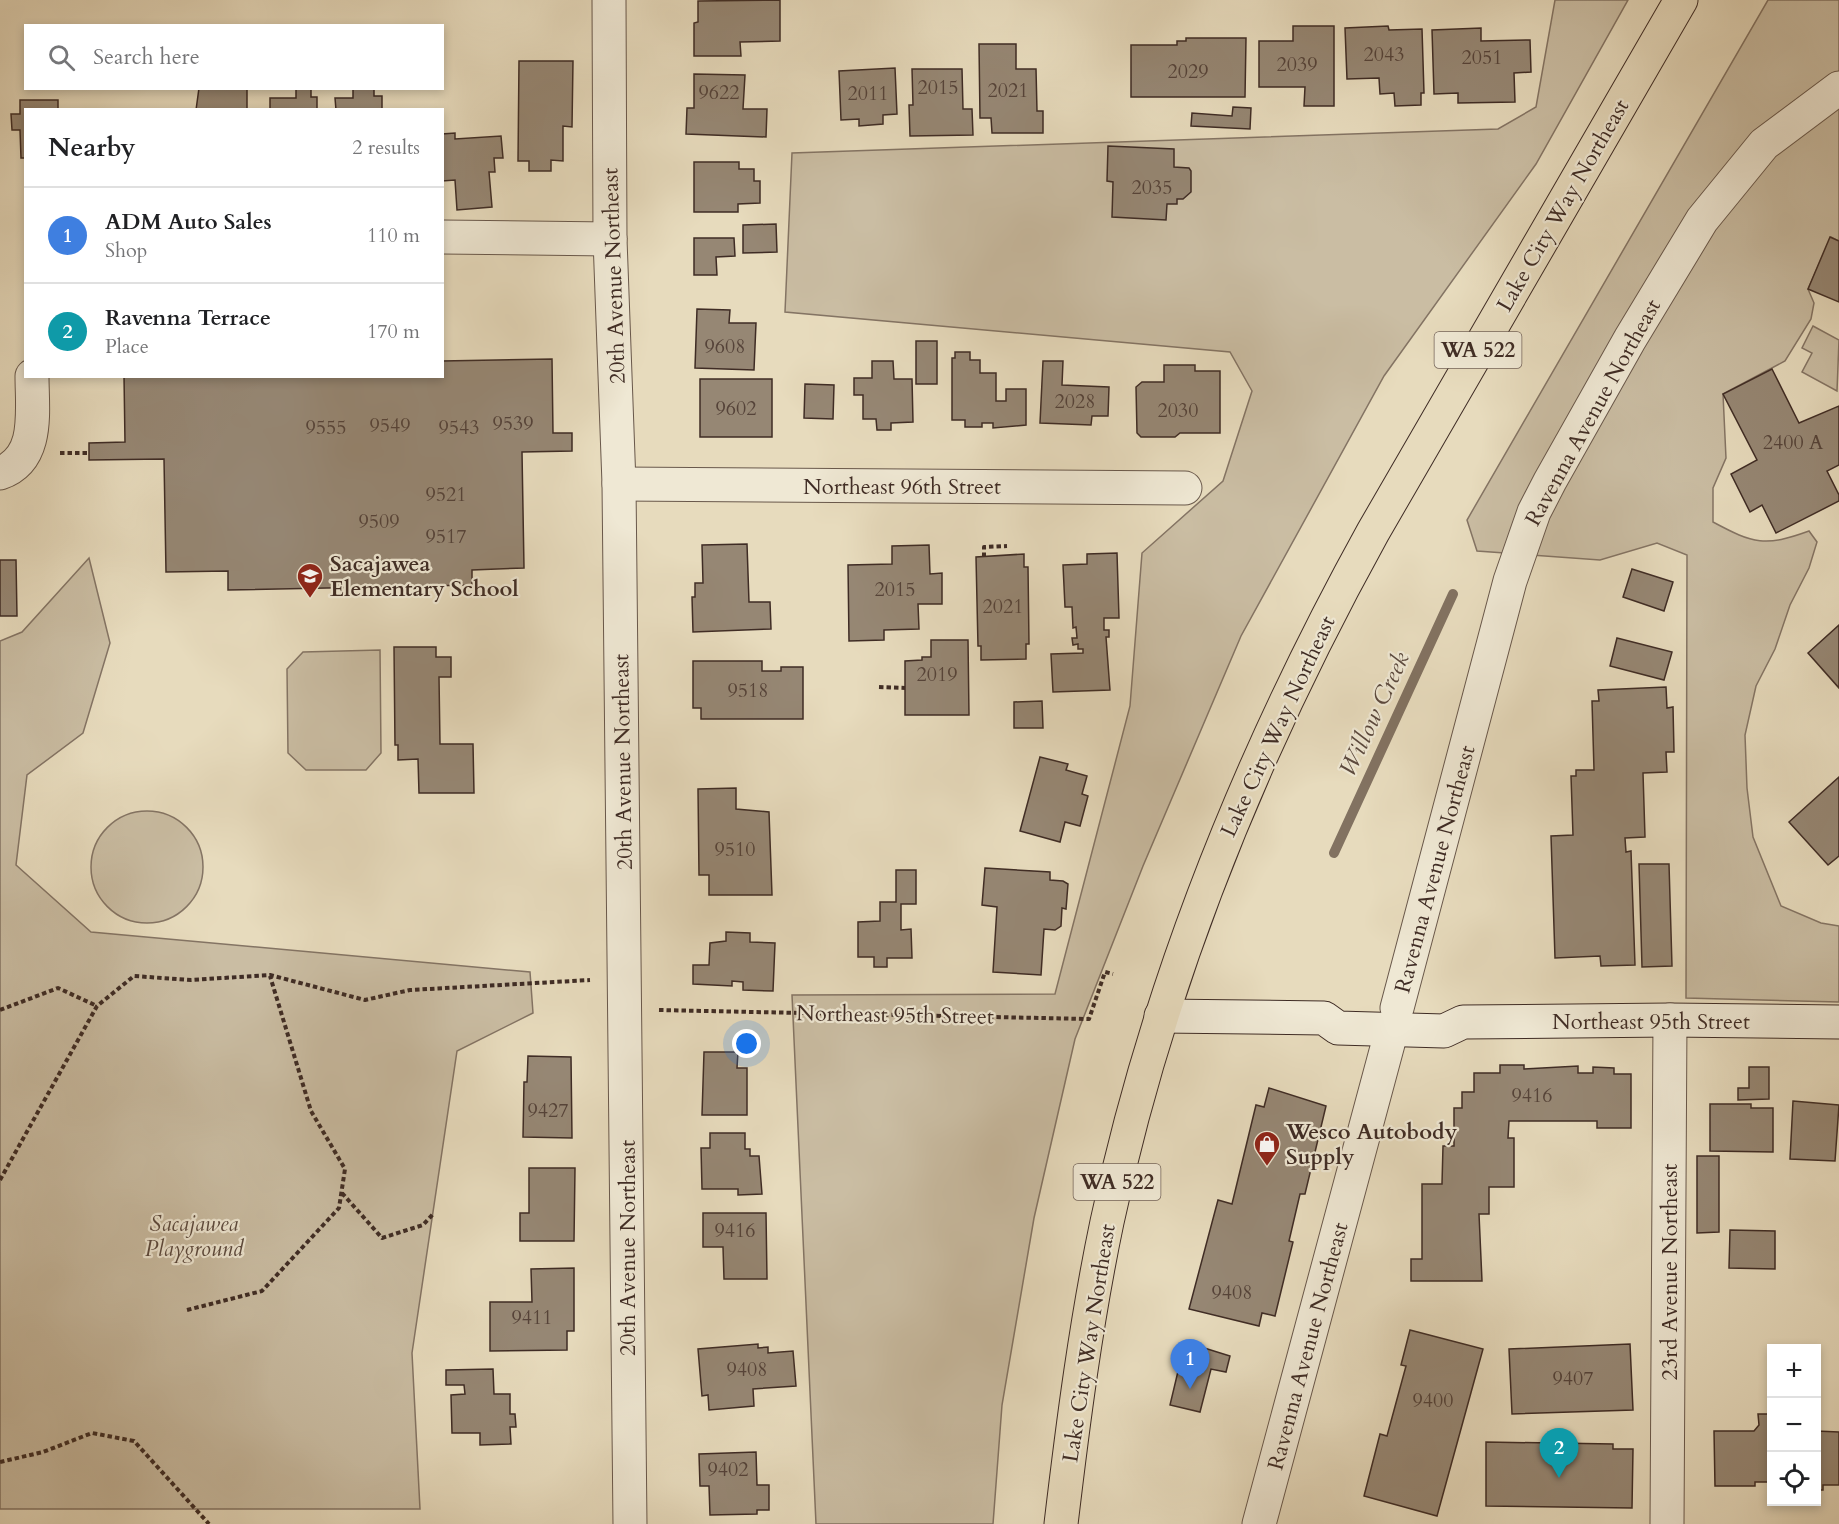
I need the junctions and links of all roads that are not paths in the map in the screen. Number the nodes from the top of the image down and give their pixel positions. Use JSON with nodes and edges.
{"nodes":[{"id":1,"x":609,"y":0,"type":"edge"},
{"id":2,"x":1681,"y":0,"type":"edge"},
{"id":3,"x":1839,"y":88,"type":"edge"},
{"id":4,"x":444,"y":237,"type":"edge"},
{"id":5,"x":610,"y":239,"type":"junction"},
{"id":6,"x":32,"y":378,"type":"edge"},
{"id":7,"x":0,"y":473,"type":"edge"},
{"id":8,"x":619,"y":484,"type":"junction"},
{"id":9,"x":1185,"y":488,"type":"dead end"},
{"id":10,"x":1161,"y":1016,"type":"junction"},
{"id":11,"x":1395,"y":1018,"type":"junction"},
{"id":12,"x":1670,"y":1020,"type":"junction"},
{"id":13,"x":1839,"y":1022,"type":"edge"},
{"id":14,"x":630,"y":1524,"type":"edge"},
{"id":15,"x":1061,"y":1524,"type":"edge"},
{"id":16,"x":1259,"y":1524,"type":"edge"},
{"id":17,"x":1667,"y":1524,"type":"edge"}],
"edges":[{"from":1,"to":5,"type":"street","name":"20th Avenue Northeast"},
{"from":2,"to":10,"type":"main road","name":"Lake City Way Northeast","number":"WA 522"},
{"from":3,"to":11,"type":"street","name":"Ravenna Avenue Northeast"},
{"from":4,"to":5,"type":"street"},
{"from":5,"to":8,"type":"street","name":"20th Avenue Northeast"},
{"from":6,"to":7,"type":"street"},
{"from":8,"to":9,"type":"street","name":"Northeast 96th Street"},
{"from":8,"to":14,"type":"street","name":"20th Avenue Northeast"},
{"from":10,"to":11,"type":"street","name":"Northeast 95th Street"},
{"from":10,"to":15,"type":"main road","name":"Lake City Way Northeast","number":"WA 522"},
{"from":11,"to":12,"type":"street","name":"Northeast 95th Street"},
{"from":11,"to":16,"type":"street","name":"Ravenna Avenue Northeast"},
{"from":12,"to":13,"type":"street","name":"Northeast 95th Street"},
{"from":12,"to":17,"type":"street","name":"23rd Avenue Northeast"}]}
